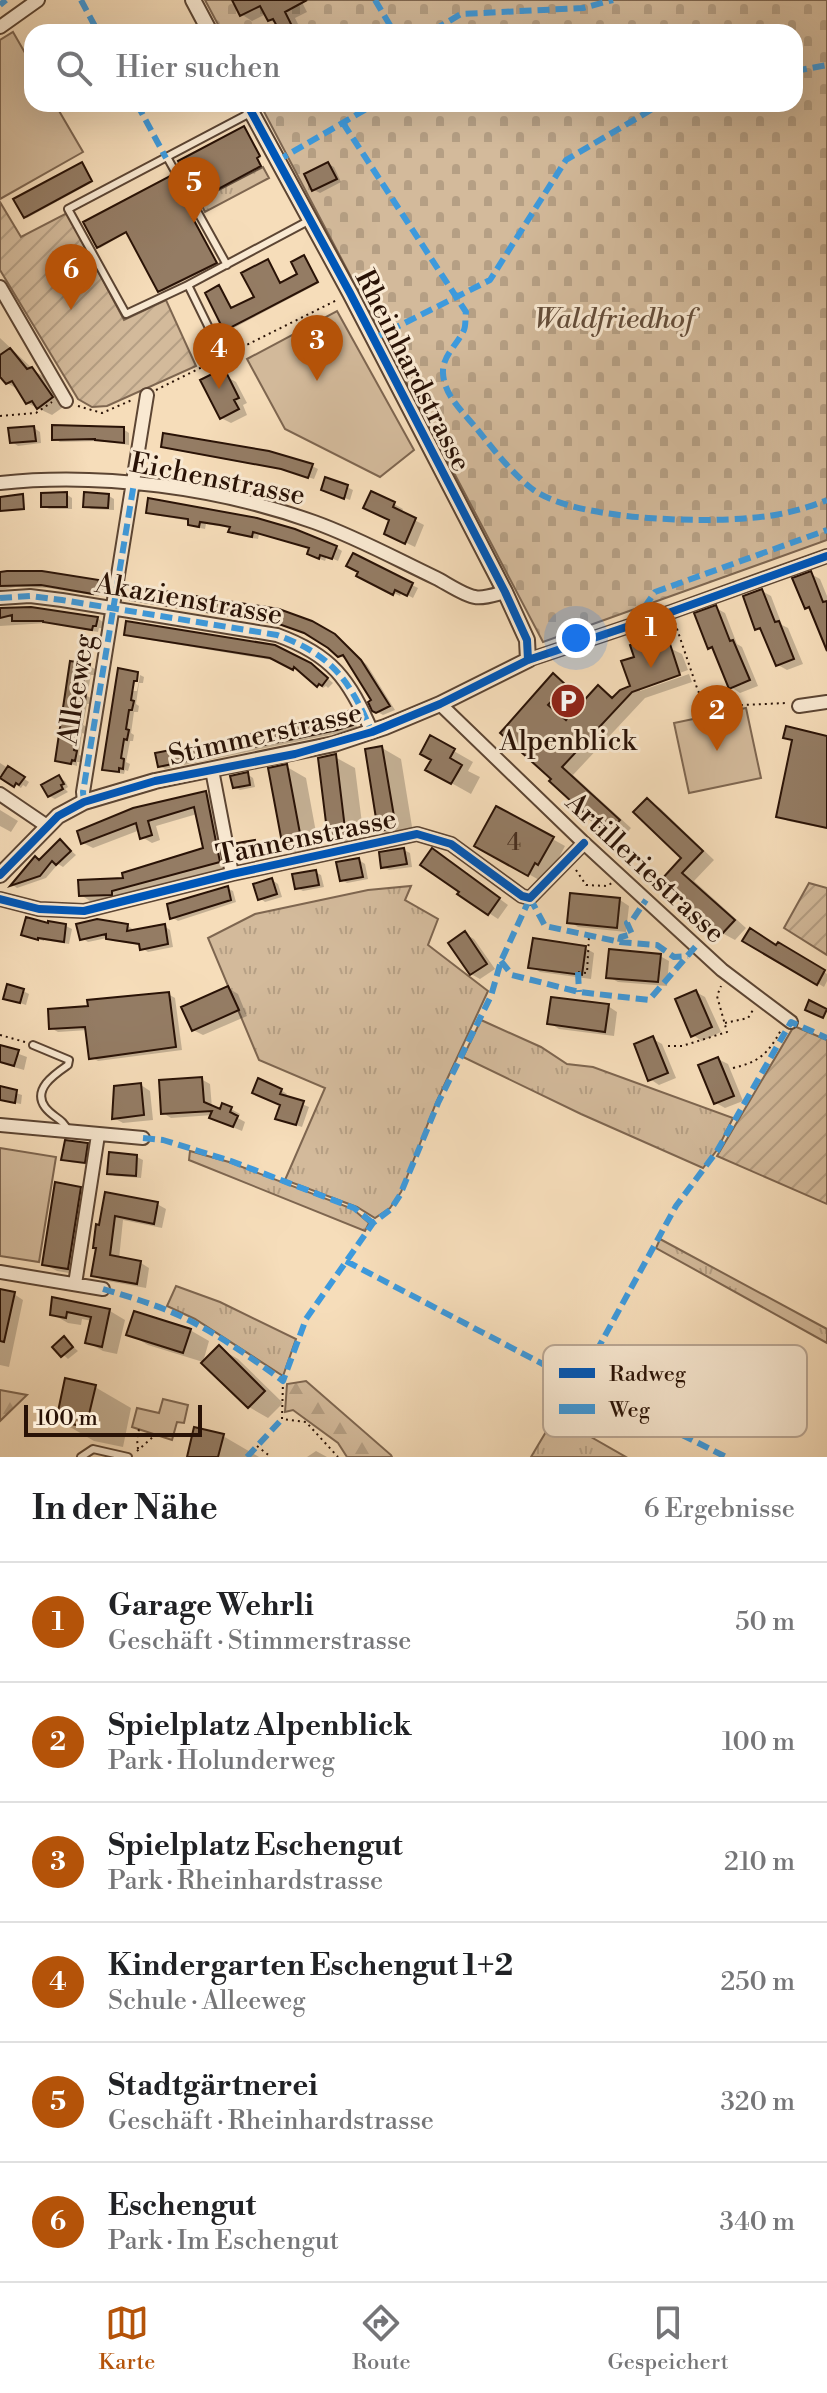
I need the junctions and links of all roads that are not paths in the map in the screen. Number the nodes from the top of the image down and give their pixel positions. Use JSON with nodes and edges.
{"nodes":[{"id":1,"x":38,"y":0,"type":"edge"},
{"id":2,"x":193,"y":0,"type":"edge"},
{"id":3,"x":206,"y":24,"type":"edge"},
{"id":4,"x":0,"y":27,"type":"edge"},
{"id":5,"x":243,"y":112,"type":"edge"},
{"id":6,"x":252,"y":112,"type":"edge"},
{"id":7,"x":167,"y":157,"type":"junction"},
{"id":8,"x":310,"y":220,"type":"junction"},
{"id":9,"x":227,"y":265,"type":"junction"},
{"id":10,"x":188,"y":285,"type":"junction"},
{"id":11,"x":0,"y":287,"type":"edge"},
{"id":12,"x":211,"y":332,"type":"dead end"},
{"id":13,"x":147,"y":395,"type":"road end"},
{"id":14,"x":64,"y":398,"type":"road end"},
{"id":15,"x":0,"y":483,"type":"edge"},
{"id":16,"x":134,"y":483,"type":"junction"},
{"id":17,"x":827,"y":556,"type":"edge"},
{"id":18,"x":505,"y":592,"type":"junction"},
{"id":19,"x":0,"y":598,"type":"edge"},
{"id":20,"x":113,"y":609,"type":"junction"},
{"id":21,"x":528,"y":660,"type":"junction"},
{"id":22,"x":827,"y":702,"type":"edge"},
{"id":23,"x":440,"y":704,"type":"junction"},
{"id":24,"x":799,"y":706,"type":"road end"},
{"id":25,"x":372,"y":732,"type":"junction"},
{"id":26,"x":212,"y":770,"type":"junction"},
{"id":27,"x":0,"y":794,"type":"edge"},
{"id":28,"x":84,"y":802,"type":"junction"},
{"id":29,"x":47,"y":826,"type":"junction"},
{"id":30,"x":584,"y":843,"type":"junction"},
{"id":31,"x":232,"y":874,"type":"junction"},
{"id":32,"x":0,"y":875,"type":"edge"},
{"id":33,"x":0,"y":899,"type":"edge"},
{"id":34,"x":788,"y":1019,"type":"road end"},
{"id":35,"x":33,"y":1045,"type":"road end"},
{"id":36,"x":0,"y":1125,"type":"edge"},
{"id":37,"x":68,"y":1131,"type":"junction"},
{"id":38,"x":98,"y":1135,"type":"junction"},
{"id":39,"x":143,"y":1138,"type":"dead end"},
{"id":40,"x":0,"y":1272,"type":"edge"},
{"id":41,"x":75,"y":1284,"type":"junction"},
{"id":42,"x":103,"y":1289,"type":"dead end"},
{"id":43,"x":81,"y":1457,"type":"edge"},
{"id":44,"x":129,"y":1457,"type":"edge"}],
"edges":[{"from":1,"to":4,"type":"street"},
{"from":2,"to":3,"type":"street"},
{"from":5,"to":7,"type":"lane"},
{"from":6,"to":8,"type":"street","name":"Rheinhardstrasse"},
{"from":7,"to":9,"type":"lane"},
{"from":7,"to":10,"type":"lane"},
{"from":8,"to":9,"type":"lane"},
{"from":8,"to":18,"type":"street","name":"Rheinhardstrasse"},
{"from":9,"to":10,"type":"lane"},
{"from":10,"to":12,"type":"lane"},
{"from":11,"to":14,"type":"street"},
{"from":13,"to":16,"type":"street","name":"Alleeweg"},
{"from":15,"to":16,"type":"street","name":"Eichenstrasse"},
{"from":16,"to":18,"type":"street","name":"Eichenstrasse"},
{"from":16,"to":20,"type":"street","name":"Alleeweg"},
{"from":17,"to":21,"type":"street","name":"Stimmerstrasse"},
{"from":18,"to":21,"type":"street","name":"Rheinhardstrasse"},
{"from":19,"to":20,"type":"street","name":"Akazienstrasse"},
{"from":20,"to":25,"type":"street","name":"Akazienstrasse"},
{"from":20,"to":28,"type":"street","name":"Alleeweg"},
{"from":21,"to":23,"type":"street","name":"Stimmerstrasse"},
{"from":22,"to":24,"type":"street"},
{"from":23,"to":25,"type":"street","name":"Stimmerstrasse"},
{"from":23,"to":30,"type":"street","name":"Artilleriestrasse"},
{"from":25,"to":26,"type":"street","name":"Stimmerstrasse"},
{"from":26,"to":28,"type":"street","name":"Stimmerstrasse"},
{"from":26,"to":31,"type":"street"},
{"from":27,"to":29,"type":"street"},
{"from":28,"to":29,"type":"street","name":"Stimmerstrasse"},
{"from":29,"to":32,"type":"street","name":"Stimmerstrasse"},
{"from":30,"to":31,"type":"street","name":"Tannenstrasse"},
{"from":30,"to":34,"type":"street","name":"Artilleriestrasse"},
{"from":31,"to":33,"type":"street","name":"Tannenstrasse"},
{"from":35,"to":37,"type":"lane"},
{"from":36,"to":37,"type":"street"},
{"from":37,"to":38,"type":"street"},
{"from":38,"to":39,"type":"street"},
{"from":38,"to":41,"type":"street"},
{"from":40,"to":41,"type":"street"},
{"from":41,"to":42,"type":"street"},
{"from":43,"to":44,"type":"lane"}]}
